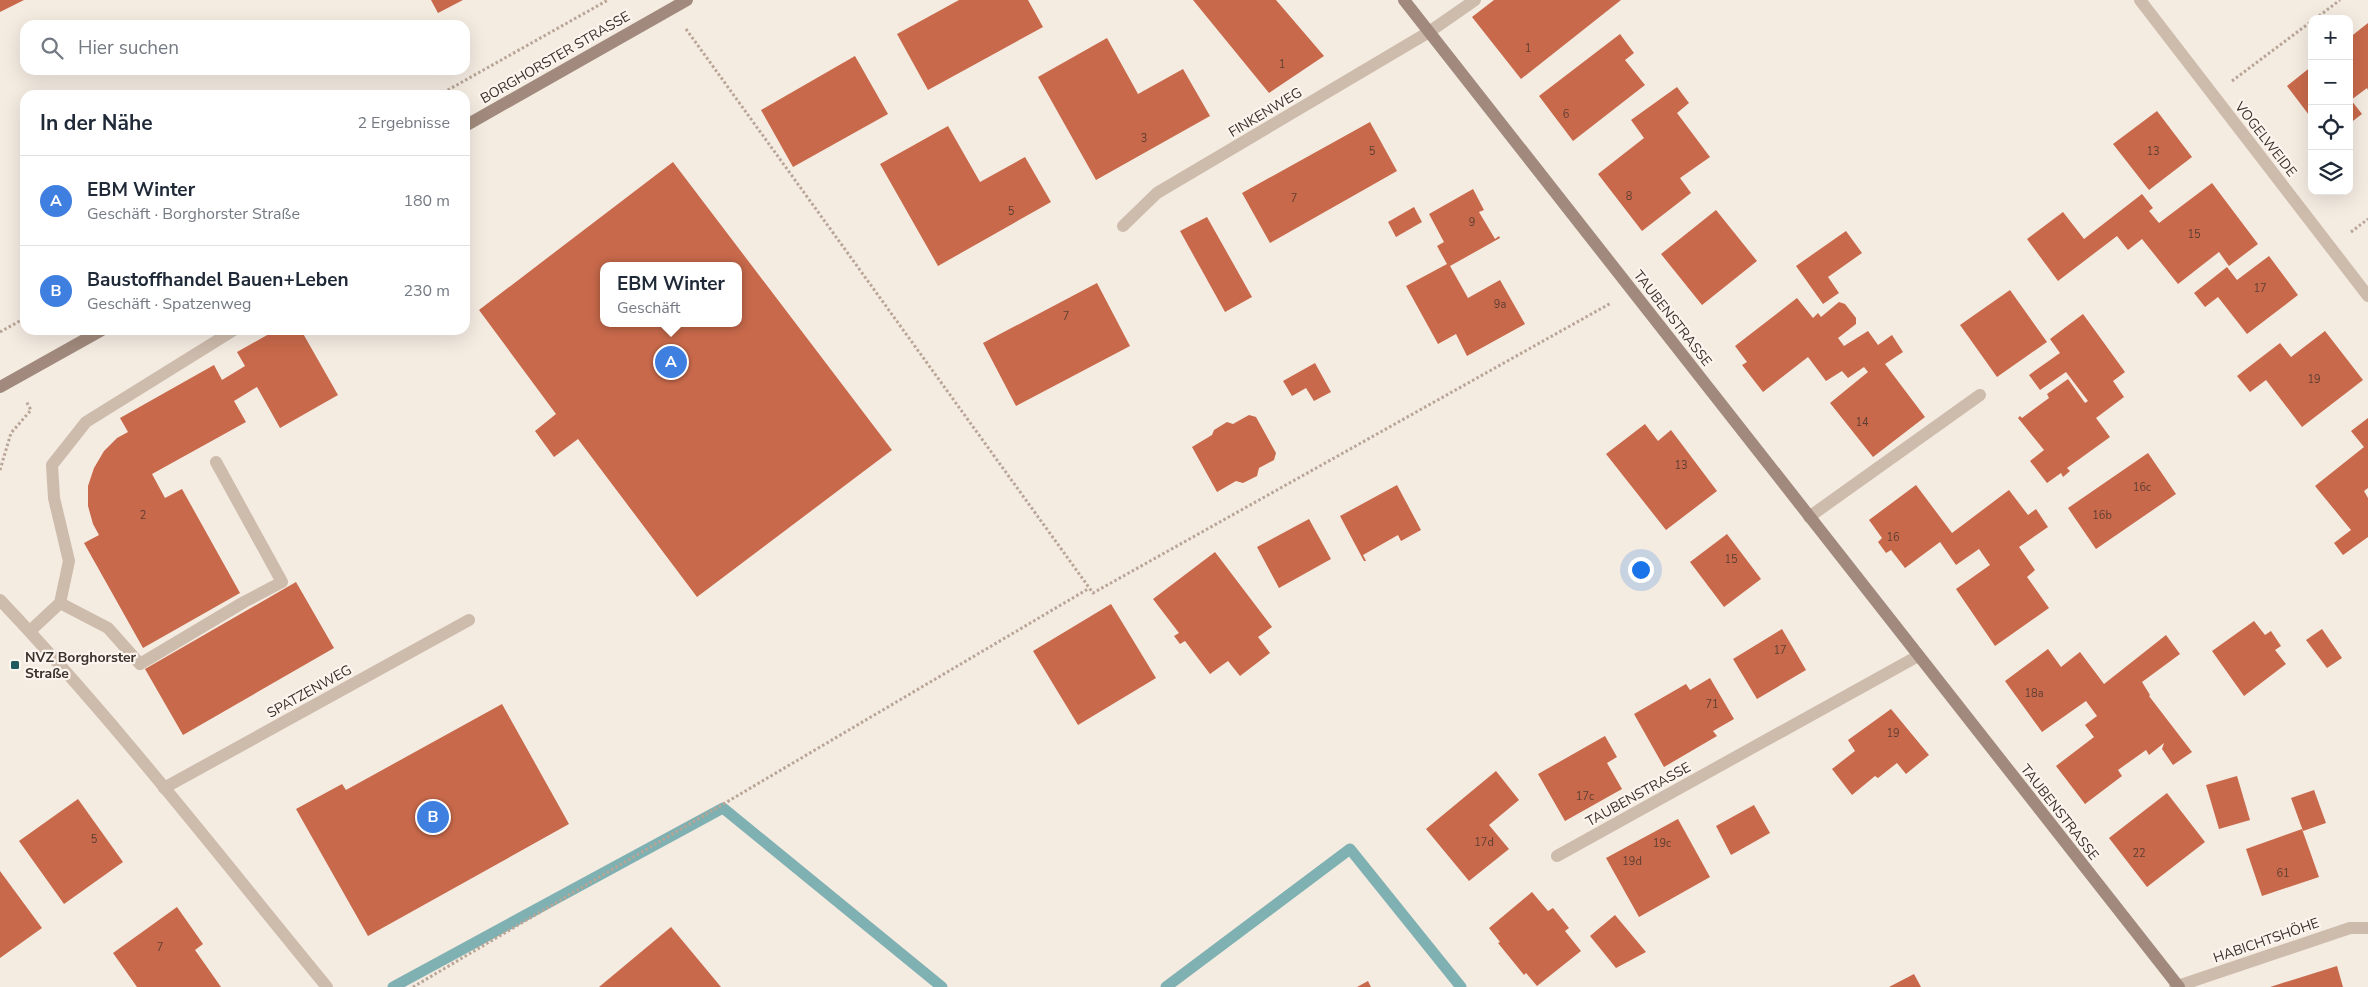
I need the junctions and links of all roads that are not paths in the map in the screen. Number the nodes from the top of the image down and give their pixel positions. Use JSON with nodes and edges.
{"nodes":[{"id":1,"x":687,"y":0,"type":"edge"},
{"id":2,"x":1404,"y":0,"type":"edge"},
{"id":3,"x":1475,"y":0,"type":"edge"},
{"id":4,"x":2140,"y":0,"type":"edge"},
{"id":5,"x":1429,"y":32,"type":"junction"},
{"id":6,"x":470,"y":123,"type":"edge"},
{"id":7,"x":1123,"y":226,"type":"dead end"},
{"id":8,"x":2368,"y":296,"type":"edge"},
{"id":9,"x":93,"y":335,"type":"edge"},
{"id":10,"x":226,"y":335,"type":"edge"},
{"id":11,"x":0,"y":387,"type":"edge"},
{"id":12,"x":1980,"y":395,"type":"dead end"},
{"id":13,"x":216,"y":462,"type":"dead end"},
{"id":14,"x":1809,"y":516,"type":"junction"},
{"id":15,"x":0,"y":600,"type":"edge"},
{"id":16,"x":60,"y":603,"type":"junction"},
{"id":17,"x":469,"y":620,"type":"dead end"},
{"id":18,"x":30,"y":631,"type":"junction"},
{"id":19,"x":1918,"y":656,"type":"junction"},
{"id":20,"x":164,"y":788,"type":"junction"},
{"id":21,"x":1557,"y":856,"type":"dead end"},
{"id":22,"x":2368,"y":928,"type":"edge"},
{"id":23,"x":327,"y":987,"type":"edge"},
{"id":24,"x":2177,"y":987,"type":"edge"}],
"edges":[{"from":1,"to":6,"type":"street","name":"BORGHORSTER STRASSE"},
{"from":2,"to":5,"type":"street","name":"TAUBENSTRASSE"},
{"from":3,"to":5,"type":"street","name":"FINKENWEG"},
{"from":4,"to":8,"type":"street","name":"VOGELWEIDE"},
{"from":5,"to":7,"type":"street","name":"FINKENWEG"},
{"from":5,"to":14,"type":"street","name":"TAUBENSTRASSE"},
{"from":9,"to":11,"type":"street"},
{"from":10,"to":16,"type":"street"},
{"from":12,"to":14,"type":"street"},
{"from":13,"to":16,"type":"street"},
{"from":14,"to":19,"type":"street","name":"TAUBENSTRASSE"},
{"from":15,"to":18,"type":"street"},
{"from":16,"to":18,"type":"street"},
{"from":17,"to":20,"type":"street","name":"SPATZENWEG"},
{"from":18,"to":20,"type":"street"},
{"from":19,"to":21,"type":"street","name":"TAUBENSTRASSE"},
{"from":19,"to":24,"type":"street","name":"TAUBENSTRASSE"},
{"from":20,"to":23,"type":"street"},
{"from":22,"to":24,"type":"street","name":"HABICHTSHÖHE"}]}
